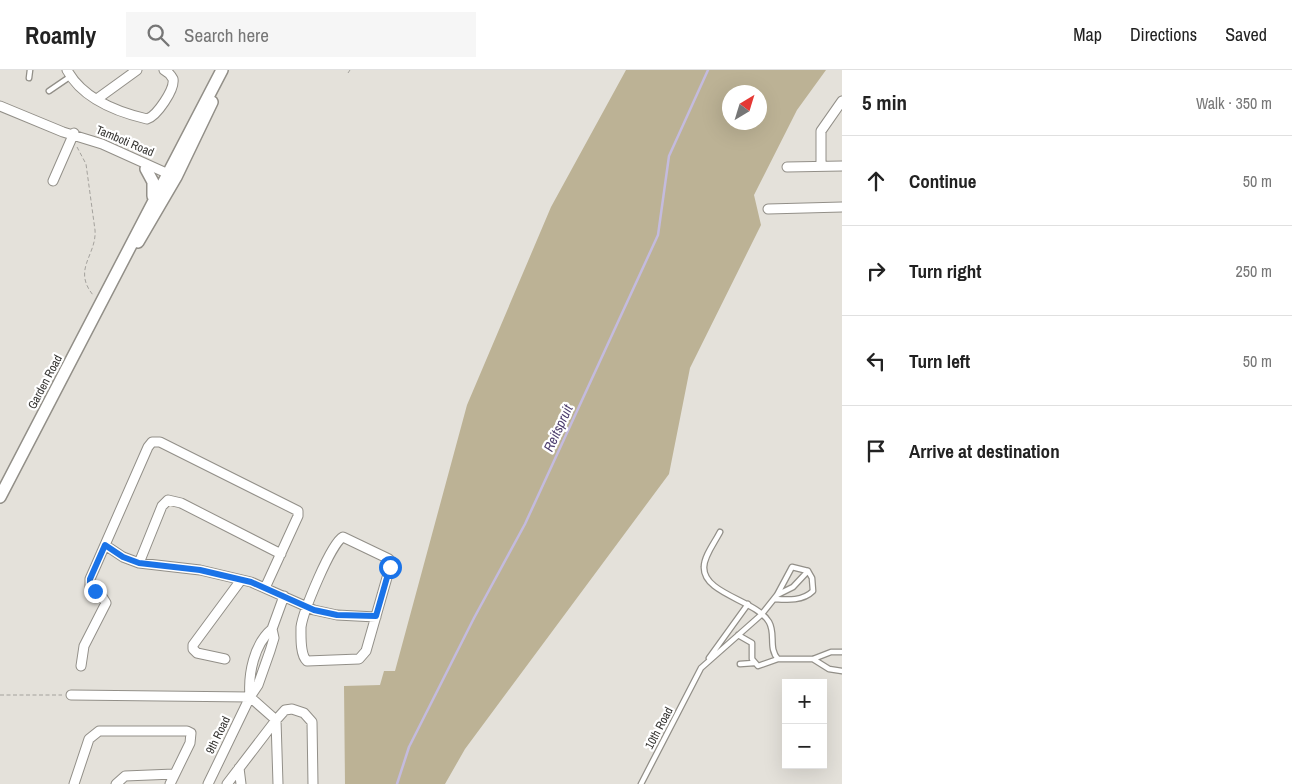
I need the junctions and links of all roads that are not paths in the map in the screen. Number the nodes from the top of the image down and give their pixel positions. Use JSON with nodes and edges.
{"nodes":[{"id":1,"x":30,"y":70,"type":"edge"},
{"id":2,"x":137,"y":70,"type":"edge"},
{"id":3,"x":164,"y":70,"type":"edge"},
{"id":4,"x":223,"y":70,"type":"edge"},
{"id":5,"x":69,"y":73,"type":"edge"},
{"id":6,"x":29,"y":78,"type":"dead end"},
{"id":7,"x":49,"y":91,"type":"dead end"},
{"id":8,"x":97,"y":99,"type":"junction"},
{"id":9,"x":842,"y":101,"type":"edge"},
{"id":10,"x":0,"y":106,"type":"edge"},
{"id":11,"x":72,"y":138,"type":"junction"},
{"id":12,"x":821,"y":166,"type":"junction"},
{"id":13,"x":842,"y":166,"type":"edge"},
{"id":14,"x":787,"y":167,"type":"dead end"},
{"id":15,"x":146,"y":169,"type":"junction"},
{"id":16,"x":170,"y":177,"type":"junction"},
{"id":17,"x":54,"y":181,"type":"dead end"},
{"id":18,"x":153,"y":200,"type":"junction"},
{"id":19,"x":842,"y":207,"type":"edge"},
{"id":20,"x":768,"y":209,"type":"dead end"},
{"id":21,"x":114,"y":279,"type":"junction"},
{"id":22,"x":0,"y":497,"type":"edge"},
{"id":23,"x":720,"y":532,"type":"dead end"},
{"id":24,"x":105,"y":545,"type":"junction"},
{"id":25,"x":280,"y":554,"type":"junction"},
{"id":26,"x":139,"y":563,"type":"junction"},
{"id":27,"x":808,"y":571,"type":"junction"},
{"id":28,"x":240,"y":580,"type":"junction"},
{"id":29,"x":265,"y":588,"type":"junction"},
{"id":30,"x":284,"y":596,"type":"junction"},
{"id":31,"x":776,"y":597,"type":"junction"},
{"id":32,"x":748,"y":604,"type":"junction"},
{"id":33,"x":307,"y":607,"type":"junction"},
{"id":34,"x":762,"y":615,"type":"junction"},
{"id":35,"x":376,"y":616,"type":"junction"},
{"id":36,"x":272,"y":629,"type":"junction"},
{"id":37,"x":738,"y":635,"type":"junction"},
{"id":38,"x":842,"y":652,"type":"edge"},
{"id":39,"x":225,"y":659,"type":"dead end"},
{"id":40,"x":778,"y":659,"type":"junction"},
{"id":41,"x":813,"y":659,"type":"junction"},
{"id":42,"x":707,"y":661,"type":"junction"},
{"id":43,"x":754,"y":663,"type":"junction"},
{"id":44,"x":740,"y":664,"type":"dead end"},
{"id":45,"x":80,"y":666,"type":"dead end"},
{"id":46,"x":842,"y":671,"type":"edge"},
{"id":47,"x":71,"y":696,"type":"road end"},
{"id":48,"x":250,"y":697,"type":"junction"},
{"id":49,"x":276,"y":720,"type":"junction"},
{"id":50,"x":239,"y":768,"type":"junction"},
{"id":51,"x":174,"y":774,"type":"junction"},
{"id":52,"x":74,"y":784,"type":"edge"},
{"id":53,"x":116,"y":784,"type":"edge"},
{"id":54,"x":170,"y":784,"type":"edge"},
{"id":55,"x":208,"y":784,"type":"edge"},
{"id":56,"x":228,"y":784,"type":"edge"},
{"id":57,"x":241,"y":784,"type":"edge"},
{"id":58,"x":278,"y":784,"type":"edge"},
{"id":59,"x":313,"y":784,"type":"edge"},
{"id":60,"x":641,"y":784,"type":"edge"}],
"edges":[{"from":1,"to":6,"type":"lane"},
{"from":2,"to":8,"type":"street"},
{"from":3,"to":8,"type":"street"},
{"from":4,"to":16,"type":"street","name":"Garden Road"},
{"from":5,"to":7,"type":"lane"},
{"from":5,"to":8,"type":"street"},
{"from":9,"to":12,"type":"street"},
{"from":10,"to":11,"type":"street","name":"Tamboti Road"},
{"from":11,"to":15,"type":"street","name":"Tamboti Road"},
{"from":11,"to":16,"type":"street","name":"Tamboti Road"},
{"from":11,"to":17,"type":"street"},
{"from":12,"to":13,"type":"street"},
{"from":12,"to":14,"type":"street"},
{"from":15,"to":16,"type":"street","name":"Tamboti Road"},
{"from":15,"to":18,"type":"street"},
{"from":16,"to":18,"type":"street","name":"Garden Road"},
{"from":16,"to":21,"type":"street","name":"Garden Road"},
{"from":18,"to":21,"type":"street","name":"Garden Road"},
{"from":19,"to":20,"type":"street"},
{"from":21,"to":22,"type":"street","name":"Garden Road"},
{"from":23,"to":32,"type":"lane"},
{"from":24,"to":25,"type":"street"},
{"from":24,"to":26,"type":"street"},
{"from":24,"to":45,"type":"street"},
{"from":25,"to":26,"type":"street"},
{"from":25,"to":29,"type":"street"},
{"from":26,"to":28,"type":"street"},
{"from":27,"to":31,"type":"lane"},
{"from":27,"to":31,"type":"lane"},
{"from":27,"to":31,"type":"lane"},
{"from":28,"to":29,"type":"street"},
{"from":28,"to":39,"type":"street"},
{"from":29,"to":30,"type":"street"},
{"from":30,"to":33,"type":"street"},
{"from":30,"to":36,"type":"street"},
{"from":31,"to":34,"type":"lane"},
{"from":32,"to":34,"type":"lane"},
{"from":32,"to":42,"type":"lane"},
{"from":33,"to":35,"type":"street"},
{"from":33,"to":35,"type":"street"},
{"from":33,"to":35,"type":"street"},
{"from":34,"to":37,"type":"lane"},
{"from":34,"to":40,"type":"lane"},
{"from":36,"to":48,"type":"street","name":"9th Road"},
{"from":36,"to":48,"type":"street"},
{"from":37,"to":42,"type":"lane"},
{"from":37,"to":43,"type":"lane"},
{"from":38,"to":41,"type":"lane"},
{"from":40,"to":41,"type":"lane"},
{"from":40,"to":43,"type":"lane"},
{"from":41,"to":46,"type":"lane"},
{"from":42,"to":60,"type":"lane","name":"10th Road"},
{"from":43,"to":44,"type":"lane"},
{"from":47,"to":48,"type":"street"},
{"from":48,"to":49,"type":"street"},
{"from":48,"to":55,"type":"street","name":"9th Road"},
{"from":49,"to":50,"type":"street"},
{"from":49,"to":58,"type":"street"},
{"from":49,"to":59,"type":"street"},
{"from":50,"to":56,"type":"street"},
{"from":50,"to":57,"type":"street"},
{"from":51,"to":52,"type":"street"},
{"from":51,"to":53,"type":"street"},
{"from":51,"to":54,"type":"street"}]}
